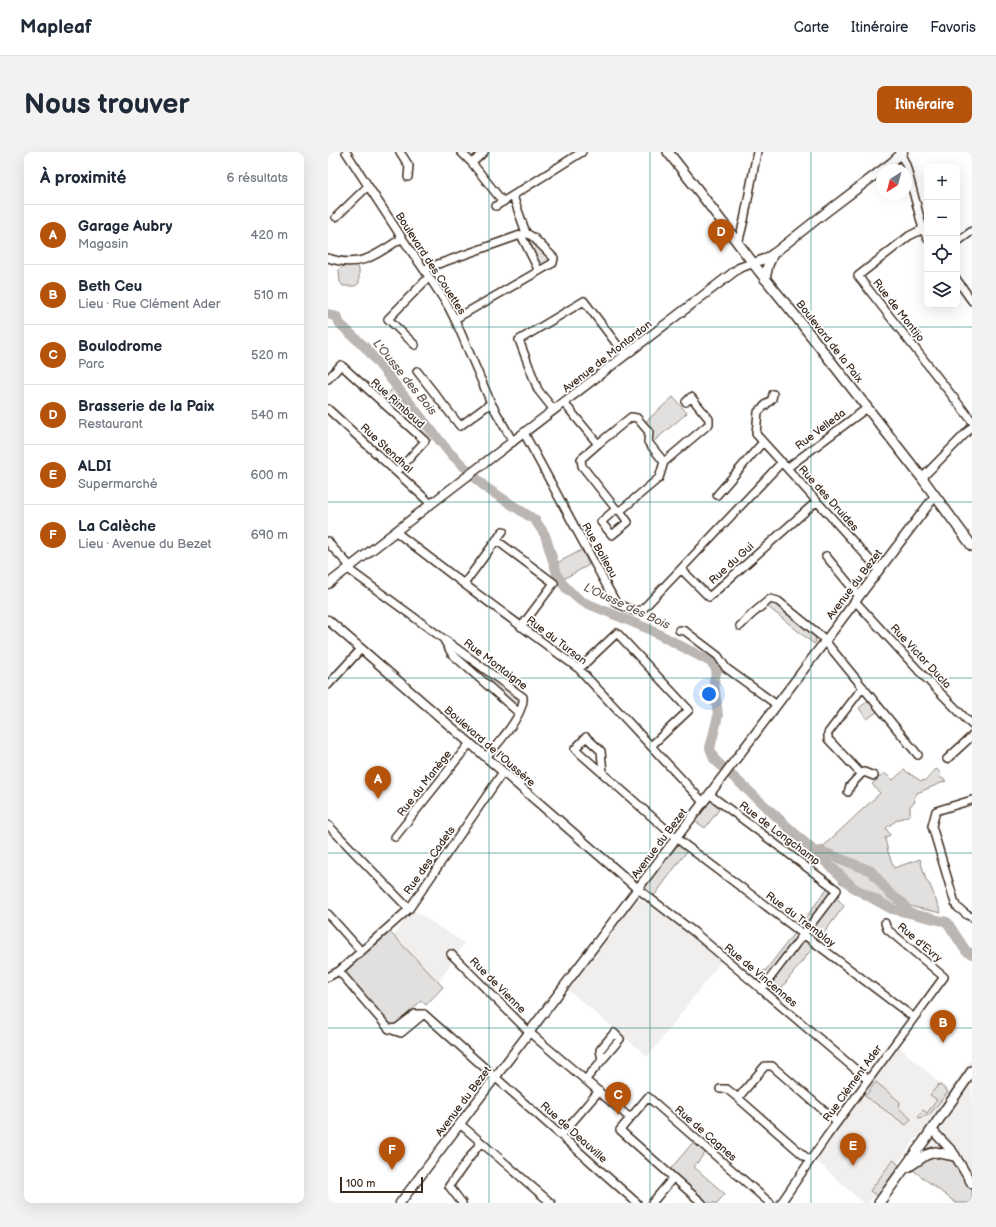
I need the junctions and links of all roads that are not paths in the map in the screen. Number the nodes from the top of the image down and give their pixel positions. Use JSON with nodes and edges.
{"nodes":[{"id":1,"x":346,"y":152,"type":"edge"},
{"id":2,"x":400,"y":152,"type":"edge"},
{"id":3,"x":461,"y":152,"type":"edge"},
{"id":4,"x":484,"y":152,"type":"edge"},
{"id":5,"x":582,"y":152,"type":"edge"},
{"id":6,"x":668,"y":152,"type":"edge"},
{"id":7,"x":757,"y":152,"type":"edge"},
{"id":8,"x":901,"y":153,"type":"edge"},
{"id":9,"x":472,"y":163,"type":"junction"},
{"id":10,"x":408,"y":177,"type":"dead end"},
{"id":11,"x":368,"y":186,"type":"junction"},
{"id":12,"x":513,"y":196,"type":"junction"},
{"id":13,"x":503,"y":202,"type":"junction"},
{"id":14,"x":496,"y":206,"type":"dead end"},
{"id":15,"x":336,"y":217,"type":"dead end"},
{"id":16,"x":923,"y":229,"type":"junction"},
{"id":17,"x":972,"y":231,"type":"edge"},
{"id":18,"x":524,"y":234,"type":"junction"},
{"id":19,"x":926,"y":236,"type":"edge"},
{"id":20,"x":402,"y":238,"type":"junction"},
{"id":21,"x":960,"y":240,"type":"edge"},
{"id":22,"x":738,"y":244,"type":"junction"},
{"id":23,"x":773,"y":254,"type":"junction"},
{"id":24,"x":328,"y":258,"type":"edge"},
{"id":25,"x":752,"y":263,"type":"junction"},
{"id":26,"x":424,"y":269,"type":"junction"},
{"id":27,"x":539,"y":271,"type":"junction"},
{"id":28,"x":429,"y":277,"type":"junction"},
{"id":29,"x":765,"y":280,"type":"junction"},
{"id":30,"x":960,"y":283,"type":"edge"},
{"id":31,"x":971,"y":296,"type":"edge"},
{"id":32,"x":455,"y":319,"type":"junction"},
{"id":33,"x":415,"y":346,"type":"dead end"},
{"id":34,"x":626,"y":355,"type":"junction"},
{"id":35,"x":417,"y":371,"type":"dead end"},
{"id":36,"x":328,"y":379,"type":"edge"},
{"id":37,"x":773,"y":394,"type":"dead end"},
{"id":38,"x":686,"y":402,"type":"dead end"},
{"id":39,"x":491,"y":403,"type":"junction"},
{"id":40,"x":564,"y":403,"type":"junction"},
{"id":41,"x":867,"y":408,"type":"junction"},
{"id":42,"x":328,"y":409,"type":"edge"},
{"id":43,"x":554,"y":410,"type":"junction"},
{"id":44,"x":972,"y":421,"type":"edge"},
{"id":45,"x":972,"y":427,"type":"edge"},
{"id":46,"x":524,"y":433,"type":"junction"},
{"id":47,"x":512,"y":442,"type":"junction"},
{"id":48,"x":764,"y":442,"type":"junction"},
{"id":49,"x":598,"y":444,"type":"junction"},
{"id":50,"x":664,"y":462,"type":"junction"},
{"id":51,"x":782,"y":462,"type":"junction"},
{"id":52,"x":788,"y":468,"type":"junction"},
{"id":53,"x":397,"y":472,"type":"junction"},
{"id":54,"x":922,"y":478,"type":"junction"},
{"id":55,"x":717,"y":495,"type":"dead end"},
{"id":56,"x":935,"y":496,"type":"junction"},
{"id":57,"x":817,"y":501,"type":"junction"},
{"id":58,"x":431,"y":504,"type":"junction"},
{"id":59,"x":503,"y":531,"type":"dead end"},
{"id":60,"x":396,"y":532,"type":"junction"},
{"id":61,"x":496,"y":540,"type":"junction"},
{"id":62,"x":328,"y":541,"type":"edge"},
{"id":63,"x":972,"y":546,"type":"edge"},
{"id":64,"x":826,"y":556,"type":"dead end"},
{"id":65,"x":350,"y":568,"type":"junction"},
{"id":66,"x":681,"y":569,"type":"junction"},
{"id":67,"x":879,"y":570,"type":"junction"},
{"id":68,"x":328,"y":584,"type":"edge"},
{"id":69,"x":464,"y":584,"type":"junction"},
{"id":70,"x":857,"y":598,"type":"junction"},
{"id":71,"x":328,"y":620,"type":"edge"},
{"id":72,"x":740,"y":626,"type":"dead end"},
{"id":73,"x":521,"y":627,"type":"junction"},
{"id":74,"x":679,"y":630,"type":"dead end"},
{"id":75,"x":443,"y":638,"type":"junction"},
{"id":76,"x":825,"y":641,"type":"junction"},
{"id":77,"x":361,"y":648,"type":"junction"},
{"id":78,"x":579,"y":668,"type":"junction"},
{"id":79,"x":328,"y":685,"type":"edge"},
{"id":80,"x":862,"y":687,"type":"junction"},
{"id":81,"x":776,"y":705,"type":"junction"},
{"id":82,"x":518,"y":713,"type":"junction"},
{"id":83,"x":972,"y":725,"type":"edge"},
{"id":84,"x":972,"y":736,"type":"edge"},
{"id":85,"x":470,"y":743,"type":"junction"},
{"id":86,"x":651,"y":746,"type":"junction"},
{"id":87,"x":918,"y":755,"type":"dead end"},
{"id":88,"x":486,"y":758,"type":"junction"},
{"id":89,"x":947,"y":758,"type":"dead end"},
{"id":90,"x":503,"y":772,"type":"junction"},
{"id":91,"x":603,"y":773,"type":"junction"},
{"id":92,"x":861,"y":774,"type":"junction"},
{"id":93,"x":874,"y":776,"type":"dead end"},
{"id":94,"x":848,"y":792,"type":"dead end"},
{"id":95,"x":709,"y":794,"type":"junction"},
{"id":96,"x":972,"y":800,"type":"edge"},
{"id":97,"x":703,"y":802,"type":"junction"},
{"id":98,"x":328,"y":825,"type":"edge"},
{"id":99,"x":395,"y":837,"type":"dead end"},
{"id":100,"x":676,"y":838,"type":"junction"},
{"id":101,"x":638,"y":889,"type":"junction"},
{"id":102,"x":409,"y":909,"type":"junction"},
{"id":103,"x":328,"y":914,"type":"edge"},
{"id":104,"x":972,"y":917,"type":"edge"},
{"id":105,"x":885,"y":922,"type":"dead end"},
{"id":106,"x":804,"y":935,"type":"junction"},
{"id":107,"x":361,"y":951,"type":"junction"},
{"id":108,"x":451,"y":954,"type":"dead end"},
{"id":109,"x":339,"y":971,"type":"junction"},
{"id":110,"x":328,"y":977,"type":"edge"},
{"id":111,"x":944,"y":977,"type":"joint"},
{"id":112,"x":761,"y":990,"type":"junction"},
{"id":113,"x":914,"y":1017,"type":"junction"},
{"id":114,"x":529,"y":1032,"type":"junction"},
{"id":115,"x":602,"y":1060,"type":"dead end"},
{"id":116,"x":972,"y":1071,"type":"edge"},
{"id":117,"x":496,"y":1077,"type":"junction"},
{"id":118,"x":586,"y":1079,"type":"junction"},
{"id":119,"x":868,"y":1080,"type":"junction"},
{"id":120,"x":720,"y":1089,"type":"dead end"},
{"id":121,"x":599,"y":1091,"type":"junction"},
{"id":122,"x":738,"y":1098,"type":"junction"},
{"id":123,"x":630,"y":1118,"type":"junction"},
{"id":124,"x":837,"y":1122,"type":"junction"},
{"id":125,"x":460,"y":1124,"type":"junction"},
{"id":126,"x":932,"y":1130,"type":"junction"},
{"id":127,"x":561,"y":1135,"type":"junction"},
{"id":128,"x":481,"y":1142,"type":"junction"},
{"id":129,"x":955,"y":1156,"type":"junction"},
{"id":130,"x":810,"y":1161,"type":"junction"},
{"id":131,"x":902,"y":1171,"type":"junction"},
{"id":132,"x":674,"y":1178,"type":"junction"},
{"id":133,"x":972,"y":1184,"type":"edge"},
{"id":134,"x":400,"y":1203,"type":"edge"},
{"id":135,"x":462,"y":1203,"type":"edge"},
{"id":136,"x":551,"y":1203,"type":"edge"},
{"id":137,"x":637,"y":1203,"type":"edge"},
{"id":138,"x":652,"y":1203,"type":"edge"},
{"id":139,"x":702,"y":1203,"type":"edge"},
{"id":140,"x":770,"y":1203,"type":"edge"},
{"id":141,"x":781,"y":1203,"type":"edge"},
{"id":142,"x":879,"y":1203,"type":"edge"}],
"edges":[{"from":1,"to":11,"type":"street","name":"Boulevard des Couettes"},
{"from":2,"to":10,"type":"street"},
{"from":3,"to":9,"type":"street"},
{"from":4,"to":9,"type":"street"},
{"from":5,"to":12,"type":"street"},
{"from":6,"to":22,"type":"main road","name":"Boulevard de la Paix"},
{"from":7,"to":22,"type":"street"},
{"from":8,"to":16,"type":"street"},
{"from":8,"to":23,"type":"street","name":"Avenue de Montardon"},
{"from":9,"to":13,"type":"street"},
{"from":11,"to":15,"type":"street"},
{"from":11,"to":20,"type":"street","name":"Boulevard des Couettes"},
{"from":12,"to":13,"type":"street"},
{"from":12,"to":18,"type":"street"},
{"from":13,"to":14,"type":"street"},
{"from":16,"to":19,"type":"street"},
{"from":16,"to":44,"type":"street","name":"Rue de Montijo"},
{"from":17,"to":21,"type":"street"},
{"from":18,"to":26,"type":"street"},
{"from":18,"to":27,"type":"street"},
{"from":18,"to":27,"type":"street"},
{"from":20,"to":24,"type":"street"},
{"from":20,"to":26,"type":"street","name":"Boulevard des Couettes"},
{"from":22,"to":25,"type":"main road","name":"Boulevard de la Paix"},
{"from":23,"to":25,"type":"street","name":"Avenue de Montardon"},
{"from":23,"to":29,"type":"main road"},
{"from":25,"to":29,"type":"main road","name":"Boulevard de la Paix"},
{"from":25,"to":34,"type":"street","name":"Avenue de Montardon"},
{"from":26,"to":28,"type":"street","name":"Boulevard des Couettes"},
{"from":27,"to":32,"type":"street"},
{"from":28,"to":32,"type":"street","name":"Boulevard des Couettes"},
{"from":28,"to":33,"type":"street"},
{"from":29,"to":41,"type":"main road","name":"Boulevard de la Paix"},
{"from":30,"to":31,"type":"street"},
{"from":32,"to":39,"type":"street","name":"Boulevard des Couettes"},
{"from":34,"to":40,"type":"street","name":"Avenue de Montardon"},
{"from":34,"to":43,"type":"street"},
{"from":35,"to":39,"type":"street"},
{"from":36,"to":53,"type":"street","name":"Rue Rimbaud"},
{"from":37,"to":48,"type":"street","name":"Rue des Druides"},
{"from":38,"to":50,"type":"street"},
{"from":39,"to":47,"type":"street","name":"Boulevard des Couettes"},
{"from":40,"to":43,"type":"street","name":"Avenue de Montardon"},
{"from":40,"to":49,"type":"street"},
{"from":41,"to":52,"type":"street","name":"Rue Velleda"},
{"from":41,"to":54,"type":"main road","name":"Boulevard de la Paix"},
{"from":42,"to":53,"type":"street","name":"Rue Stendhal"},
{"from":43,"to":46,"type":"street","name":"Avenue de Montardon"},
{"from":45,"to":54,"type":"street"},
{"from":46,"to":47,"type":"street","name":"Avenue de Montardon"},
{"from":46,"to":66,"type":"street","name":"Rue Boileau"},
{"from":47,"to":58,"type":"street","name":"Avenue de Montardon"},
{"from":48,"to":51,"type":"street","name":"Rue des Druides"},
{"from":48,"to":55,"type":"street"},
{"from":49,"to":50,"type":"street"},
{"from":49,"to":50,"type":"street"},
{"from":51,"to":52,"type":"street","name":"Rue des Druides"},
{"from":51,"to":66,"type":"street"},
{"from":52,"to":57,"type":"street","name":"Rue des Druides"},
{"from":53,"to":58,"type":"street","name":"Rue Stendhal"},
{"from":54,"to":56,"type":"main road","name":"Boulevard de la Paix"},
{"from":56,"to":63,"type":"main road","name":"Boulevard de la Paix"},
{"from":56,"to":67,"type":"street","name":"Avenue du Bezet"},
{"from":57,"to":66,"type":"street","name":"Rue du Gui"},
{"from":57,"to":67,"type":"street","name":"Rue des Druides"},
{"from":58,"to":60,"type":"street","name":"Avenue de Montardon"},
{"from":59,"to":61,"type":"street"},
{"from":60,"to":65,"type":"street","name":"Avenue de Montardon"},
{"from":60,"to":69,"type":"street","name":"Rue du Tursan"},
{"from":61,"to":69,"type":"street"},
{"from":61,"to":73,"type":"street"},
{"from":62,"to":65,"type":"street","name":"Rue Montaigne"},
{"from":64,"to":70,"type":"street","name":"Rue Victor Ducla"},
{"from":65,"to":68,"type":"street","name":"Avenue de Montardon"},
{"from":65,"to":75,"type":"street","name":"Rue Montaigne"},
{"from":67,"to":70,"type":"street","name":"Avenue du Bezet"},
{"from":69,"to":73,"type":"street","name":"Rue du Tursan"},
{"from":70,"to":76,"type":"street","name":"Avenue du Bezet"},
{"from":70,"to":83,"type":"street","name":"Rue Victor Ducla"},
{"from":71,"to":77,"type":"street","name":"Boulevard de l'Oussère"},
{"from":72,"to":76,"type":"street"},
{"from":73,"to":78,"type":"street","name":"Rue du Tursan"},
{"from":74,"to":81,"type":"street"},
{"from":75,"to":82,"type":"street","name":"Rue Montaigne"},
{"from":75,"to":82,"type":"street","name":"Rue Montaigne"},
{"from":76,"to":80,"type":"street"},
{"from":76,"to":81,"type":"street","name":"Avenue du Bezet"},
{"from":77,"to":79,"type":"street"},
{"from":77,"to":85,"type":"street","name":"Boulevard de l'Oussère"},
{"from":78,"to":86,"type":"street","name":"Rue du Tursan"},
{"from":78,"to":86,"type":"street"},
{"from":80,"to":87,"type":"street"},
{"from":80,"to":92,"type":"street"},
{"from":81,"to":95,"type":"street","name":"Avenue du Bezet"},
{"from":82,"to":88,"type":"street","name":"Rue Montaigne"},
{"from":84,"to":89,"type":"street"},
{"from":85,"to":88,"type":"street","name":"Boulevard de l'Oussère"},
{"from":85,"to":99,"type":"street","name":"Rue du Manège"},
{"from":86,"to":97,"type":"street","name":"Rue du Tursan"},
{"from":88,"to":90,"type":"street","name":"Boulevard de l'Oussère"},
{"from":90,"to":101,"type":"street","name":"Boulevard de l'Oussère"},
{"from":90,"to":102,"type":"street","name":"Rue des Cadets"},
{"from":91,"to":91,"type":"street","name":"Rue du Tremblay"},
{"from":91,"to":100,"type":"street","name":"Rue du Tremblay"},
{"from":92,"to":93,"type":"street"},
{"from":92,"to":94,"type":"street"},
{"from":95,"to":97,"type":"street","name":"Avenue du Bezet"},
{"from":95,"to":106,"type":"street","name":"Rue de Longchamp"},
{"from":96,"to":104,"type":"street"},
{"from":97,"to":100,"type":"street","name":"Avenue du Bezet"},
{"from":98,"to":102,"type":"street"},
{"from":100,"to":101,"type":"street","name":"Avenue du Bezet"},
{"from":100,"to":106,"type":"street","name":"Rue du Tremblay"},
{"from":101,"to":112,"type":"street","name":"Rue de Vincennes"},
{"from":101,"to":114,"type":"street","name":"Avenue du Bezet"},
{"from":102,"to":107,"type":"street","name":"Rue des Cadets"},
{"from":103,"to":107,"type":"street"},
{"from":105,"to":111,"type":"street","name":"Rue d'Evry"},
{"from":106,"to":112,"type":"street"},
{"from":106,"to":113,"type":"street","name":"Rue du Tremblay"},
{"from":107,"to":109,"type":"street","name":"Rue des Cadets"},
{"from":108,"to":114,"type":"street","name":"Rue de Vienne"},
{"from":109,"to":110,"type":"street","name":"Rue des Cadets"},
{"from":109,"to":117,"type":"street","name":"Rue de Deauville"},
{"from":111,"to":113,"type":"street","name":"Rue Clément Ader"},
{"from":112,"to":119,"type":"street","name":"Rue de Vincennes"},
{"from":113,"to":119,"type":"street","name":"Rue Clément Ader"},
{"from":114,"to":117,"type":"street","name":"Avenue du Bezet"},
{"from":114,"to":118,"type":"street","name":"Rue de Vienne"},
{"from":115,"to":118,"type":"street"},
{"from":116,"to":126,"type":"main road"},
{"from":117,"to":125,"type":"street","name":"Avenue du Bezet"},
{"from":117,"to":127,"type":"street","name":"Rue de Deauville"},
{"from":118,"to":121,"type":"street","name":"Rue de Vienne"},
{"from":119,"to":124,"type":"street","name":"Rue Clément Ader"},
{"from":120,"to":122,"type":"street"},
{"from":121,"to":123,"type":"street","name":"Rue de Vienne"},
{"from":121,"to":127,"type":"street"},
{"from":122,"to":124,"type":"street"},
{"from":122,"to":130,"type":"street"},
{"from":123,"to":132,"type":"street"},
{"from":123,"to":140,"type":"street","name":"Rue de Cagnes"},
{"from":124,"to":130,"type":"street","name":"Rue Clément Ader"},
{"from":125,"to":128,"type":"street"},
{"from":125,"to":134,"type":"street","name":"Avenue du Bezet"},
{"from":126,"to":129,"type":"street"},
{"from":126,"to":131,"type":"main road"},
{"from":127,"to":137,"type":"street","name":"Rue de Deauville"},
{"from":128,"to":135,"type":"street"},
{"from":128,"to":136,"type":"street"},
{"from":129,"to":131,"type":"main road"},
{"from":129,"to":133,"type":"street"},
{"from":130,"to":141,"type":"street","name":"Rue Clément Ader"},
{"from":131,"to":142,"type":"main road"},
{"from":132,"to":138,"type":"street"},
{"from":132,"to":139,"type":"street"}]}
